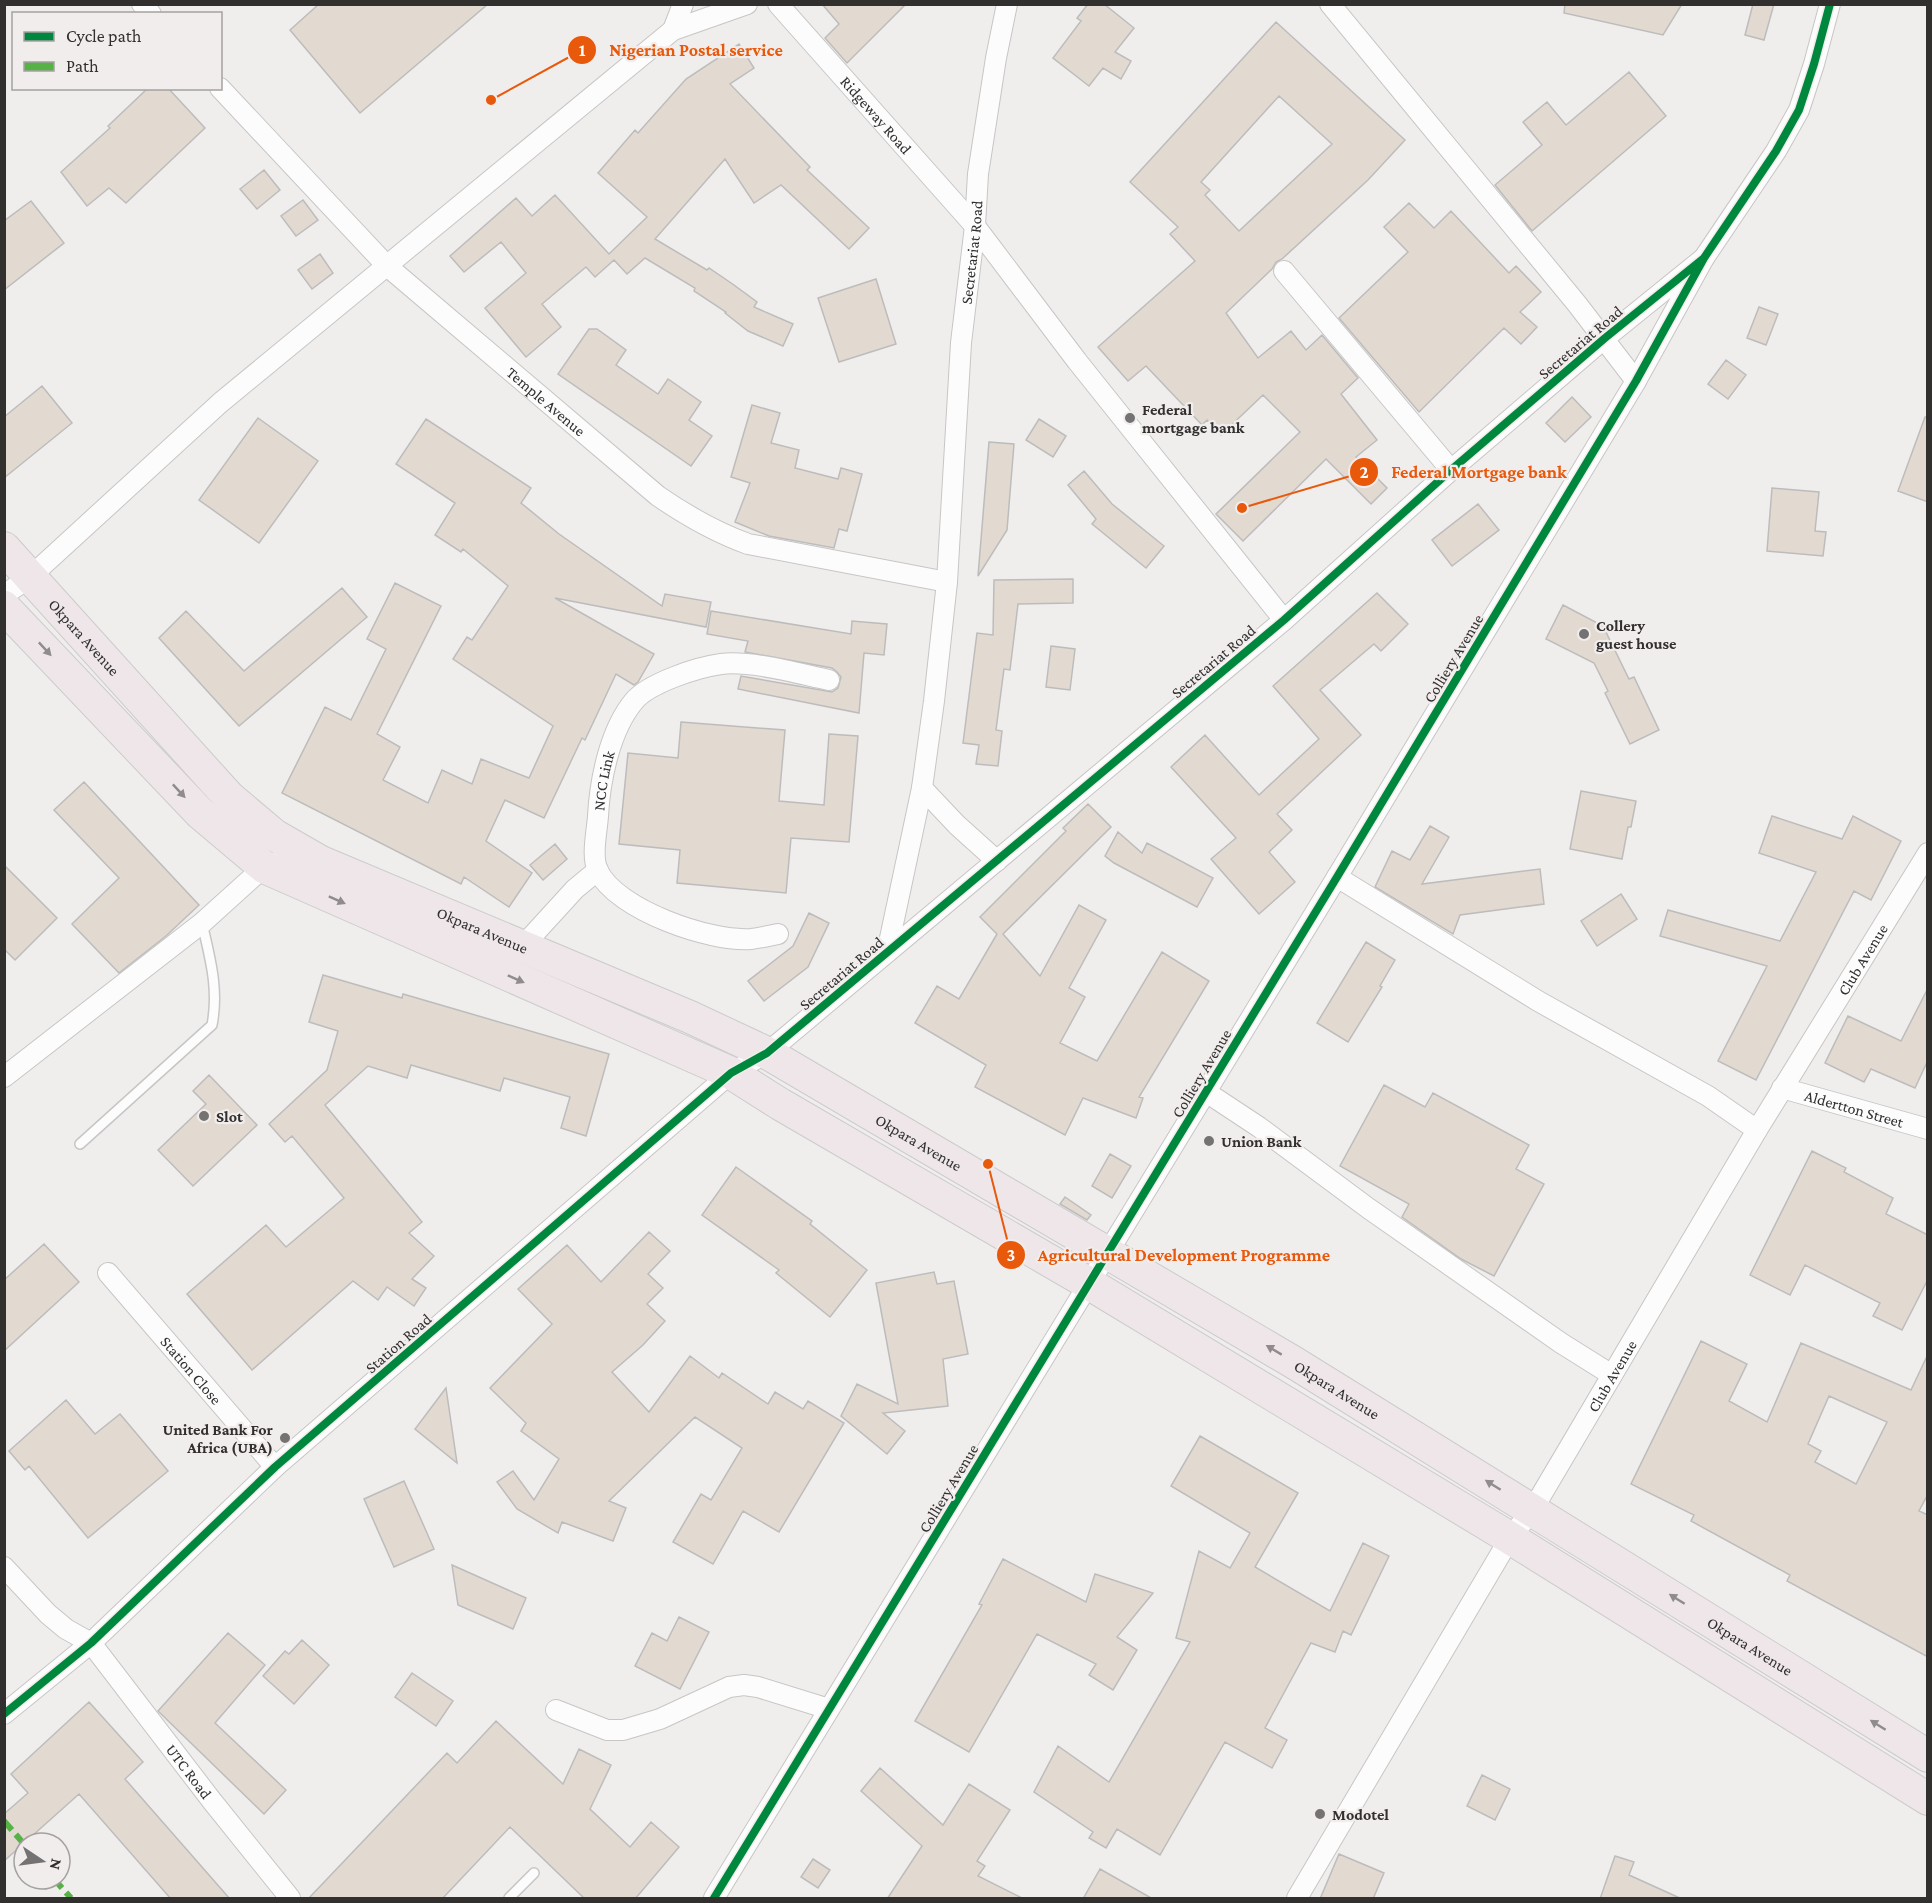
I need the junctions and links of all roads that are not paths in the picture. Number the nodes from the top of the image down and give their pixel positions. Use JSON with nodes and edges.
{"nodes":[{"id":1,"x":683,"y":4,"type":"edge"},
{"id":2,"x":747,"y":4,"type":"edge"},
{"id":3,"x":778,"y":4,"type":"edge"},
{"id":4,"x":1007,"y":4,"type":"edge"},
{"id":5,"x":1330,"y":4,"type":"edge"},
{"id":6,"x":1830,"y":4,"type":"edge"},
{"id":7,"x":673,"y":30,"type":"junction"},
{"id":8,"x":222,"y":90,"type":"edge"},
{"id":9,"x":975,"y":226,"type":"junction"},
{"id":10,"x":1704,"y":258,"type":"junction"},
{"id":11,"x":387,"y":266,"type":"junction"},
{"id":12,"x":1284,"y":271,"type":"dead end"},
{"id":13,"x":1605,"y":338,"type":"junction"},
{"id":14,"x":1636,"y":381,"type":"junction"},
{"id":15,"x":1451,"y":470,"type":"junction"},
{"id":16,"x":4,"y":549,"type":"edge"},
{"id":17,"x":30,"y":577,"type":"junction"},
{"id":18,"x":947,"y":582,"type":"junction"},
{"id":19,"x":4,"y":595,"type":"edge"},
{"id":20,"x":4,"y":607,"type":"edge"},
{"id":21,"x":1284,"y":620,"type":"junction"},
{"id":22,"x":829,"y":680,"type":"dead end"},
{"id":23,"x":922,"y":788,"type":"junction"},
{"id":24,"x":296,"y":848,"type":"junction"},
{"id":25,"x":1928,"y":853,"type":"edge"},
{"id":26,"x":997,"y":861,"type":"junction"},
{"id":27,"x":264,"y":867,"type":"junction"},
{"id":28,"x":598,"y":870,"type":"junction"},
{"id":29,"x":1337,"y":878,"type":"junction"},
{"id":30,"x":202,"y":923,"type":"junction"},
{"id":31,"x":778,"y":934,"type":"dead end"},
{"id":32,"x":522,"y":947,"type":"junction"},
{"id":33,"x":887,"y":952,"type":"junction"},
{"id":34,"x":767,"y":1053,"type":"junction"},
{"id":35,"x":731,"y":1073,"type":"junction"},
{"id":36,"x":4,"y":1077,"type":"edge"},
{"id":37,"x":1782,"y":1088,"type":"junction"},
{"id":38,"x":1206,"y":1092,"type":"junction"},
{"id":39,"x":1928,"y":1129,"type":"edge"},
{"id":40,"x":1757,"y":1130,"type":"junction"},
{"id":41,"x":80,"y":1144,"type":"dead end"},
{"id":42,"x":1107,"y":1251,"type":"junction"},
{"id":43,"x":108,"y":1273,"type":"dead end"},
{"id":44,"x":1088,"y":1283,"type":"junction"},
{"id":45,"x":1612,"y":1376,"type":"junction"},
{"id":46,"x":275,"y":1467,"type":"junction"},
{"id":47,"x":1533,"y":1509,"type":"junction"},
{"id":48,"x":1510,"y":1538,"type":"junction"},
{"id":49,"x":4,"y":1567,"type":"edge"},
{"id":50,"x":91,"y":1643,"type":"junction"},
{"id":51,"x":829,"y":1709,"type":"junction"},
{"id":52,"x":556,"y":1710,"type":"dead end"},
{"id":53,"x":4,"y":1714,"type":"edge"},
{"id":54,"x":1928,"y":1756,"type":"edge"},
{"id":55,"x":1928,"y":1799,"type":"edge"},
{"id":56,"x":534,"y":1873,"type":"dead end"},
{"id":57,"x":290,"y":1899,"type":"edge"},
{"id":58,"x":509,"y":1899,"type":"edge"},
{"id":59,"x":714,"y":1899,"type":"edge"},
{"id":60,"x":1296,"y":1899,"type":"edge"}],
"edges":[{"from":1,"to":7,"type":"street"},
{"from":2,"to":7,"type":"street"},
{"from":3,"to":9,"type":"street","name":"Ridgeway Road"},
{"from":4,"to":9,"type":"street","name":"Secretariat Road"},
{"from":5,"to":13,"type":"street"},
{"from":6,"to":10,"type":"street"},
{"from":7,"to":11,"type":"street"},
{"from":8,"to":11,"type":"street","name":"Temple Avenue"},
{"from":9,"to":18,"type":"street","name":"Secretariat Road"},
{"from":9,"to":21,"type":"street","name":"Ridgeway Road"},
{"from":10,"to":13,"type":"street","name":"Secretariat Road"},
{"from":10,"to":14,"type":"street","name":"Colliery Avenue"},
{"from":11,"to":17,"type":"street"},
{"from":11,"to":18,"type":"street","name":"Temple Avenue"},
{"from":12,"to":15,"type":"street"},
{"from":13,"to":14,"type":"street"},
{"from":13,"to":15,"type":"street","name":"Secretariat Road"},
{"from":14,"to":29,"type":"street","name":"Colliery Avenue"},
{"from":15,"to":21,"type":"street","name":"Secretariat Road"},
{"from":16,"to":17,"type":"main road","name":"Okpara Avenue"},
{"from":17,"to":19,"type":"street"},
{"from":17,"to":24,"type":"main road","name":"Okpara Avenue"},
{"from":18,"to":23,"type":"street","name":"Secretariat Road"},
{"from":20,"to":27,"type":"main road","name":"Okpara Avenue","one_way":true},
{"from":21,"to":26,"type":"street","name":"Secretariat Road"},
{"from":22,"to":28,"type":"street","name":"NCC Link"},
{"from":23,"to":26,"type":"street"},
{"from":23,"to":33,"type":"street","name":"Secretariat Road"},
{"from":24,"to":27,"type":"street"},
{"from":24,"to":32,"type":"main road","name":"Okpara Avenue"},
{"from":25,"to":37,"type":"street","name":"Club Avenue"},
{"from":26,"to":33,"type":"street","name":"Secretariat Road"},
{"from":27,"to":30,"type":"street"},
{"from":27,"to":35,"type":"main road","name":"Okpara Avenue","one_way":true},
{"from":28,"to":31,"type":"street"},
{"from":28,"to":32,"type":"street"},
{"from":29,"to":38,"type":"street","name":"Colliery Avenue"},
{"from":29,"to":40,"type":"street"},
{"from":30,"to":36,"type":"street"},
{"from":30,"to":41,"type":"lane"},
{"from":32,"to":34,"type":"main road","name":"Okpara Avenue"},
{"from":33,"to":34,"type":"street","name":"Secretariat Road"},
{"from":34,"to":35,"type":"street","name":"Secretariat Road"},
{"from":34,"to":42,"type":"main road","name":"Okpara Avenue"},
{"from":35,"to":44,"type":"main road","name":"Okpara Avenue"},
{"from":35,"to":46,"type":"street","name":"Station Road"},
{"from":37,"to":39,"type":"street","name":"Aldertton Street"},
{"from":37,"to":40,"type":"street","name":"Club Avenue"},
{"from":38,"to":42,"type":"street","name":"Colliery Avenue"},
{"from":38,"to":45,"type":"street"},
{"from":40,"to":45,"type":"street","name":"Club Avenue"},
{"from":42,"to":44,"type":"street","name":"Colliery Avenue"},
{"from":47,"to":42,"type":"main road","name":"Okpara Avenue","one_way":true},
{"from":43,"to":46,"type":"street","name":"Station Close"},
{"from":44,"to":48,"type":"main road","name":"Okpara Avenue"},
{"from":44,"to":51,"type":"street","name":"Colliery Avenue"},
{"from":45,"to":47,"type":"street","name":"Club Avenue"},
{"from":46,"to":50,"type":"street","name":"Station Road"},
{"from":47,"to":48,"type":"street","name":"Club Avenue"},
{"from":54,"to":47,"type":"main road","name":"Okpara Avenue","one_way":true},
{"from":48,"to":55,"type":"main road","name":"Okpara Avenue"},
{"from":48,"to":60,"type":"street","name":"Club Avenue"},
{"from":49,"to":50,"type":"street"},
{"from":50,"to":53,"type":"street","name":"Station Road"},
{"from":50,"to":57,"type":"street","name":"UTC Road"},
{"from":51,"to":52,"type":"street"},
{"from":51,"to":59,"type":"street","name":"Colliery Avenue"},
{"from":56,"to":58,"type":"lane"}]}
